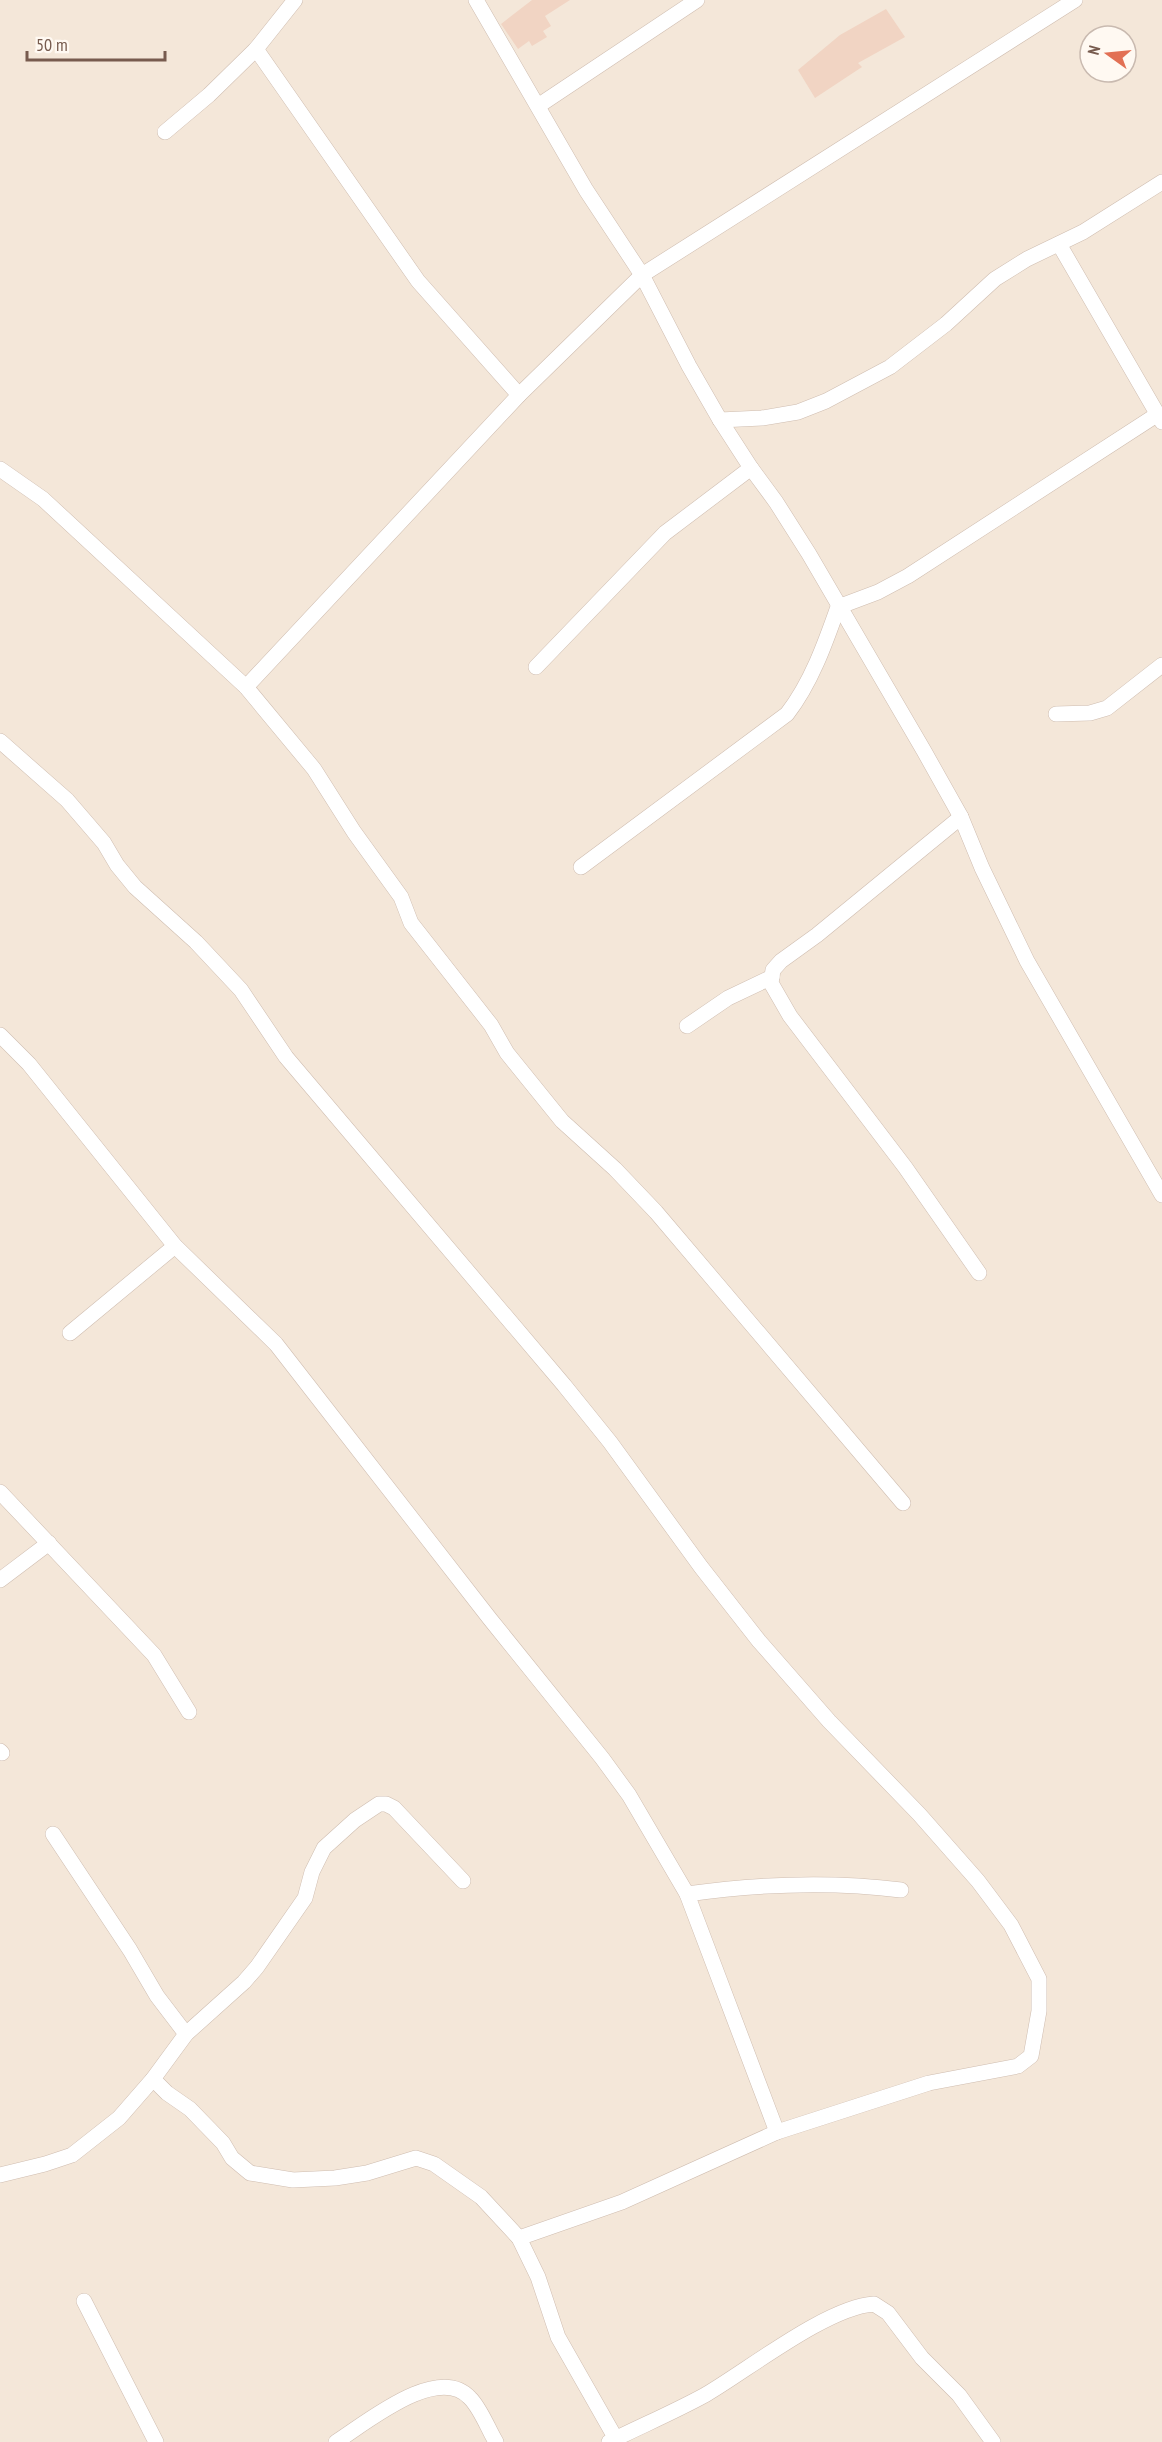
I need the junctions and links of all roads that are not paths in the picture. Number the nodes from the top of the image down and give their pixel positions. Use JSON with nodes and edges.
{"nodes":[{"id":1,"x":296,"y":0,"type":"edge"},
{"id":2,"x":476,"y":0,"type":"edge"},
{"id":3,"x":697,"y":0,"type":"edge"},
{"id":4,"x":1075,"y":0,"type":"edge"},
{"id":5,"x":256,"y":49,"type":"junction"},
{"id":6,"x":538,"y":106,"type":"junction"},
{"id":7,"x":165,"y":132,"type":"dead end"},
{"id":8,"x":1162,"y":182,"type":"edge"},
{"id":9,"x":1059,"y":244,"type":"junction"},
{"id":10,"x":642,"y":275,"type":"junction"},
{"id":11,"x":519,"y":395,"type":"junction"},
{"id":12,"x":1160,"y":418,"type":"edge"},
{"id":13,"x":720,"y":420,"type":"junction"},
{"id":14,"x":751,"y":468,"type":"junction"},
{"id":15,"x":0,"y":469,"type":"edge"},
{"id":16,"x":838,"y":607,"type":"junction"},
{"id":17,"x":1162,"y":665,"type":"edge"},
{"id":18,"x":536,"y":666,"type":"dead end"},
{"id":19,"x":246,"y":687,"type":"junction"},
{"id":20,"x":1056,"y":714,"type":"dead end"},
{"id":21,"x":0,"y":741,"type":"edge"},
{"id":22,"x":961,"y":817,"type":"junction"},
{"id":23,"x":581,"y":867,"type":"dead end"},
{"id":24,"x":772,"y":977,"type":"junction"},
{"id":25,"x":687,"y":1026,"type":"dead end"},
{"id":26,"x":0,"y":1035,"type":"edge"},
{"id":27,"x":1162,"y":1196,"type":"edge"},
{"id":28,"x":175,"y":1246,"type":"junction"},
{"id":29,"x":979,"y":1273,"type":"dead end"},
{"id":30,"x":70,"y":1333,"type":"dead end"},
{"id":31,"x":0,"y":1492,"type":"edge"},
{"id":32,"x":903,"y":1503,"type":"dead end"},
{"id":33,"x":49,"y":1543,"type":"junction"},
{"id":34,"x":0,"y":1580,"type":"edge"},
{"id":35,"x":189,"y":1712,"type":"dead end"},
{"id":36,"x":53,"y":1834,"type":"dead end"},
{"id":37,"x":463,"y":1881,"type":"dead end"},
{"id":38,"x":901,"y":1890,"type":"dead end"},
{"id":39,"x":687,"y":1894,"type":"junction"},
{"id":40,"x":186,"y":2034,"type":"junction"},
{"id":41,"x":153,"y":2079,"type":"junction"},
{"id":42,"x":777,"y":2132,"type":"junction"},
{"id":43,"x":0,"y":2175,"type":"edge"},
{"id":44,"x":519,"y":2238,"type":"junction"},
{"id":45,"x":84,"y":2301,"type":"dead end"},
{"id":46,"x":613,"y":2440,"type":"edge"},
{"id":47,"x":156,"y":2442,"type":"edge"},
{"id":48,"x":336,"y":2442,"type":"edge"},
{"id":49,"x":495,"y":2442,"type":"edge"},
{"id":50,"x":993,"y":2442,"type":"edge"}],
"edges":[{"from":1,"to":5,"type":"street"},
{"from":2,"to":6,"type":"street"},
{"from":3,"to":6,"type":"street"},
{"from":4,"to":10,"type":"street"},
{"from":5,"to":7,"type":"street"},
{"from":5,"to":11,"type":"street"},
{"from":6,"to":10,"type":"street"},
{"from":8,"to":9,"type":"street"},
{"from":9,"to":12,"type":"street"},
{"from":9,"to":13,"type":"street"},
{"from":10,"to":11,"type":"street"},
{"from":10,"to":13,"type":"street"},
{"from":11,"to":19,"type":"street"},
{"from":12,"to":16,"type":"street"},
{"from":13,"to":14,"type":"street"},
{"from":14,"to":16,"type":"street"},
{"from":14,"to":18,"type":"street"},
{"from":15,"to":19,"type":"street"},
{"from":16,"to":22,"type":"street"},
{"from":16,"to":23,"type":"street"},
{"from":17,"to":20,"type":"street"},
{"from":19,"to":32,"type":"street"},
{"from":21,"to":42,"type":"street"},
{"from":22,"to":24,"type":"street"},
{"from":22,"to":27,"type":"street"},
{"from":24,"to":25,"type":"street"},
{"from":24,"to":29,"type":"street"},
{"from":26,"to":28,"type":"street"},
{"from":28,"to":30,"type":"street"},
{"from":28,"to":39,"type":"street"},
{"from":31,"to":33,"type":"street"},
{"from":33,"to":34,"type":"street"},
{"from":33,"to":35,"type":"street"},
{"from":36,"to":40,"type":"street"},
{"from":37,"to":40,"type":"street"},
{"from":38,"to":39,"type":"street"},
{"from":39,"to":42,"type":"street"},
{"from":40,"to":41,"type":"street"},
{"from":41,"to":43,"type":"street"},
{"from":41,"to":44,"type":"street"},
{"from":42,"to":44,"type":"street"},
{"from":44,"to":46,"type":"street"},
{"from":45,"to":47,"type":"street"},
{"from":46,"to":50,"type":"street"},
{"from":48,"to":49,"type":"street"}]}
